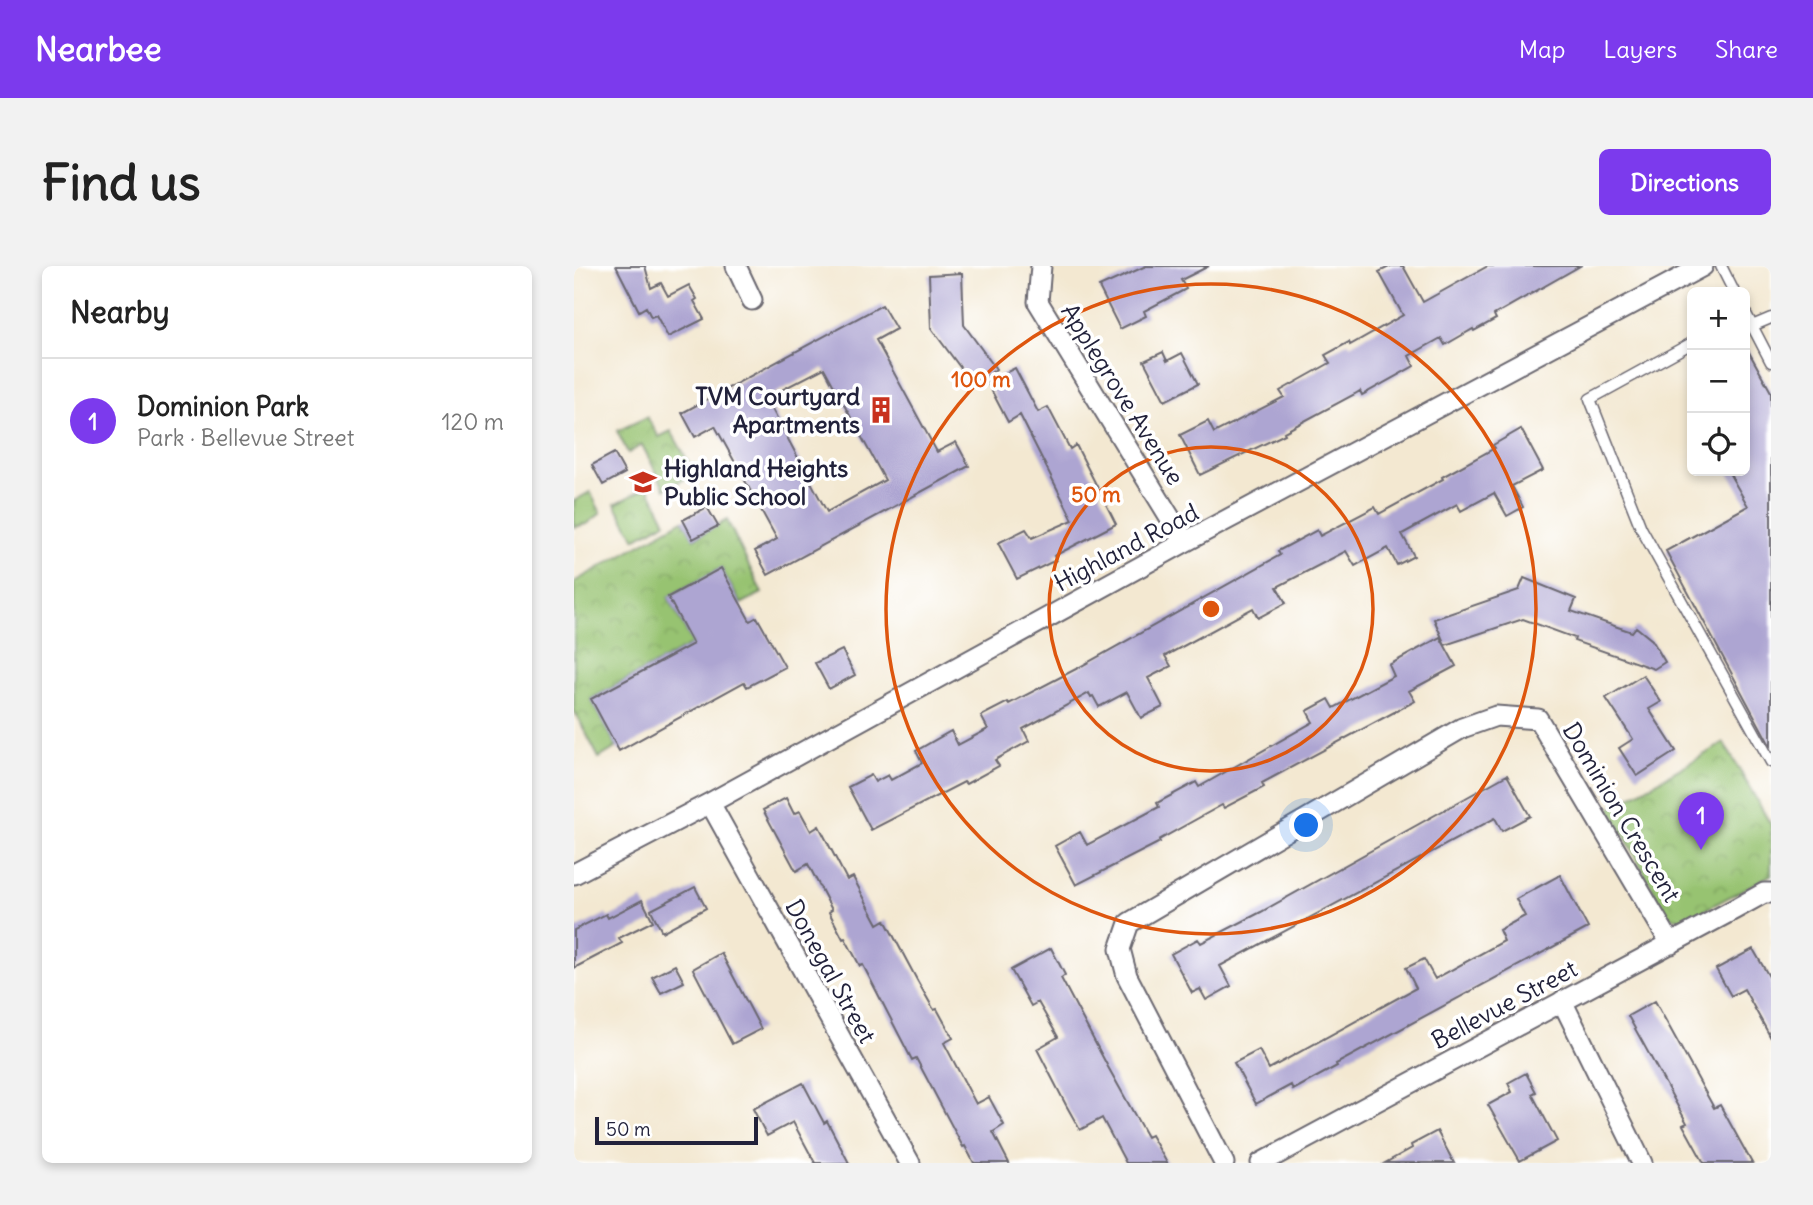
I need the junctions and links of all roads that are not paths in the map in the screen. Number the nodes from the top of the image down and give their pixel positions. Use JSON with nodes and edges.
{"nodes":[{"id":1,"x":736,"y":266,"type":"edge"},
{"id":2,"x":1041,"y":266,"type":"edge"},
{"id":3,"x":1703,"y":266,"type":"edge"},
{"id":4,"x":1721,"y":266,"type":"edge"},
{"id":5,"x":1732,"y":287,"type":"edge"},
{"id":6,"x":752,"y":300,"type":"dead end"},
{"id":7,"x":1771,"y":318,"type":"edge"},
{"id":8,"x":1750,"y":323,"type":"edge"},
{"id":9,"x":1752,"y":326,"type":"junction"},
{"id":10,"x":1687,"y":346,"type":"edge"},
{"id":11,"x":1771,"y":362,"type":"edge"},
{"id":12,"x":1185,"y":542,"type":"junction"},
{"id":13,"x":1771,"y":762,"type":"edge"},
{"id":14,"x":710,"y":803,"type":"junction"},
{"id":15,"x":574,"y":874,"type":"edge"},
{"id":16,"x":1771,"y":893,"type":"edge"},
{"id":17,"x":1671,"y":944,"type":"junction"},
{"id":18,"x":1562,"y":1001,"type":"junction"},
{"id":19,"x":910,"y":1163,"type":"edge"},
{"id":20,"x":1224,"y":1163,"type":"edge"},
{"id":21,"x":1261,"y":1163,"type":"edge"},
{"id":22,"x":1642,"y":1163,"type":"edge"}],
"edges":[{"from":1,"to":6,"type":"street"},
{"from":2,"to":12,"type":"street","name":"Applegrove Avenue"},
{"from":3,"to":12,"type":"street","name":"Highland Road"},
{"from":4,"to":5,"type":"lane"},
{"from":7,"to":9,"type":"lane"},
{"from":8,"to":9,"type":"lane"},
{"from":9,"to":11,"type":"lane"},
{"from":10,"to":13,"type":"lane"},
{"from":12,"to":14,"type":"street","name":"Highland Road"},
{"from":14,"to":15,"type":"street","name":"Highland Road"},
{"from":14,"to":19,"type":"street","name":"Donegal Street"},
{"from":16,"to":17,"type":"street","name":"Bellevue Street"},
{"from":17,"to":18,"type":"street","name":"Bellevue Street"},
{"from":17,"to":20,"type":"street","name":"Dominion Crescent"},
{"from":18,"to":21,"type":"street","name":"Bellevue Street"},
{"from":18,"to":22,"type":"street"}]}
